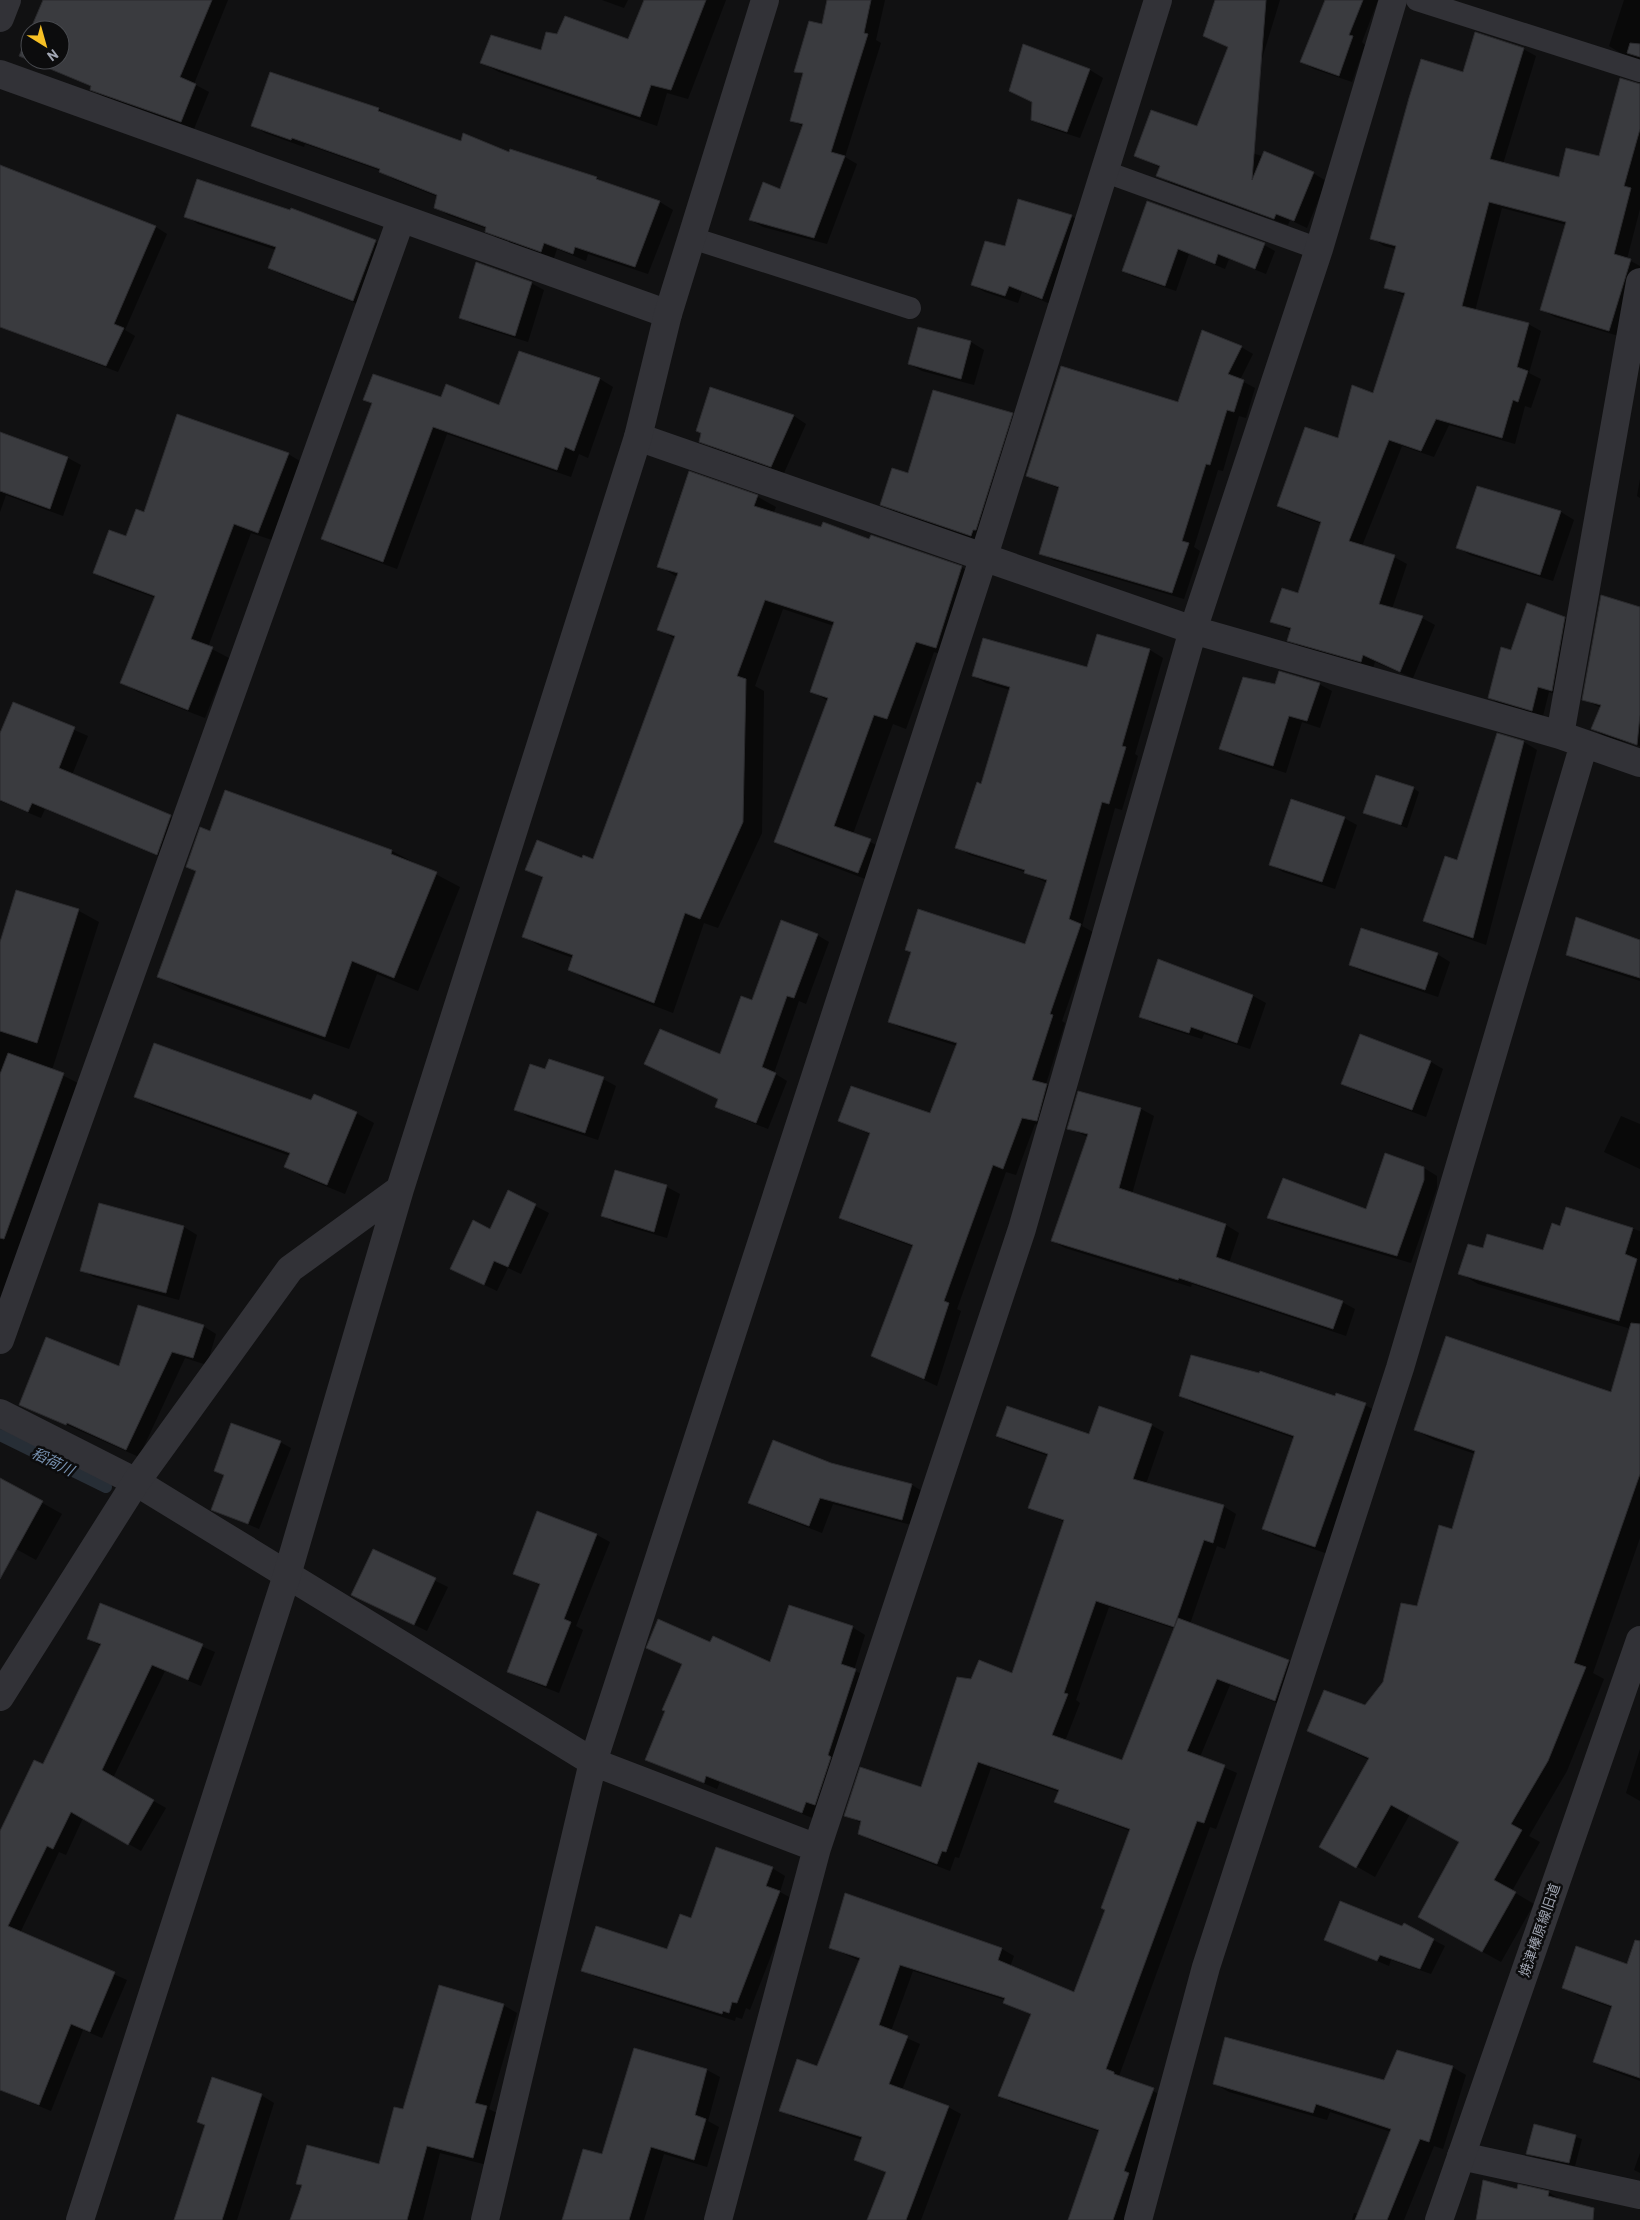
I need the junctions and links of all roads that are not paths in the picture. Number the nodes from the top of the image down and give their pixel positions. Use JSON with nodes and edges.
{"nodes":[{"id":1,"x":6,"y":0,"type":"edge"},
{"id":2,"x":765,"y":0,"type":"edge"},
{"id":3,"x":1158,"y":0,"type":"edge"},
{"id":4,"x":1393,"y":0,"type":"edge"},
{"id":5,"x":1417,"y":0,"type":"edge"},
{"id":6,"x":0,"y":18,"type":"edge"},
{"id":7,"x":1640,"y":71,"type":"edge"},
{"id":8,"x":0,"y":74,"type":"edge"},
{"id":9,"x":1106,"y":172,"type":"junction"},
{"id":10,"x":401,"y":219,"type":"junction"},
{"id":11,"x":692,"y":238,"type":"junction"},
{"id":12,"x":1319,"y":249,"type":"junction"},
{"id":13,"x":1640,"y":282,"type":"edge"},
{"id":14,"x":910,"y":308,"type":"dead end"},
{"id":15,"x":668,"y":314,"type":"junction"},
{"id":16,"x":638,"y":437,"type":"junction"},
{"id":17,"x":984,"y":556,"type":"junction"},
{"id":18,"x":1193,"y":630,"type":"junction"},
{"id":19,"x":1572,"y":739,"type":"junction"},
{"id":20,"x":1640,"y":763,"type":"edge"},
{"id":21,"x":400,"y":1189,"type":"junction"},
{"id":22,"x":0,"y":1340,"type":"edge"},
{"id":23,"x":0,"y":1413,"type":"edge"},
{"id":24,"x":136,"y":1482,"type":"junction"},
{"id":25,"x":287,"y":1575,"type":"junction"},
{"id":26,"x":1640,"y":1640,"type":"edge"},
{"id":27,"x":0,"y":1697,"type":"edge"},
{"id":28,"x":593,"y":1762,"type":"junction"},
{"id":29,"x":817,"y":1848,"type":"junction"},
{"id":30,"x":1461,"y":2156,"type":"junction"},
{"id":31,"x":1640,"y":2195,"type":"edge"},
{"id":32,"x":80,"y":2220,"type":"edge"},
{"id":33,"x":485,"y":2220,"type":"edge"},
{"id":34,"x":718,"y":2220,"type":"edge"},
{"id":35,"x":1138,"y":2220,"type":"edge"},
{"id":36,"x":1439,"y":2220,"type":"edge"}],
"edges":[{"from":1,"to":6,"type":"street"},
{"from":2,"to":11,"type":"street"},
{"from":3,"to":9,"type":"street"},
{"from":4,"to":12,"type":"street"},
{"from":5,"to":7,"type":"lane"},
{"from":8,"to":10,"type":"street"},
{"from":9,"to":12,"type":"lane"},
{"from":9,"to":17,"type":"street"},
{"from":10,"to":15,"type":"street"},
{"from":10,"to":22,"type":"street"},
{"from":11,"to":14,"type":"lane"},
{"from":11,"to":15,"type":"street"},
{"from":12,"to":18,"type":"street"},
{"from":13,"to":19,"type":"street"},
{"from":15,"to":16,"type":"street"},
{"from":16,"to":17,"type":"street"},
{"from":16,"to":21,"type":"street"},
{"from":17,"to":18,"type":"street"},
{"from":17,"to":28,"type":"street"},
{"from":18,"to":19,"type":"street"},
{"from":18,"to":29,"type":"street"},
{"from":19,"to":20,"type":"street"},
{"from":19,"to":35,"type":"street"},
{"from":21,"to":24,"type":"street"},
{"from":21,"to":25,"type":"street"},
{"from":23,"to":24,"type":"street"},
{"from":24,"to":25,"type":"street"},
{"from":24,"to":27,"type":"street"},
{"from":25,"to":28,"type":"street"},
{"from":25,"to":32,"type":"street"},
{"from":26,"to":30,"type":"street","name":"焼津榛原線旧道"},
{"from":28,"to":29,"type":"street"},
{"from":28,"to":33,"type":"street"},
{"from":29,"to":34,"type":"street"},
{"from":30,"to":31,"type":"street"},
{"from":30,"to":36,"type":"street","name":"焼津榛原線旧道"}]}
